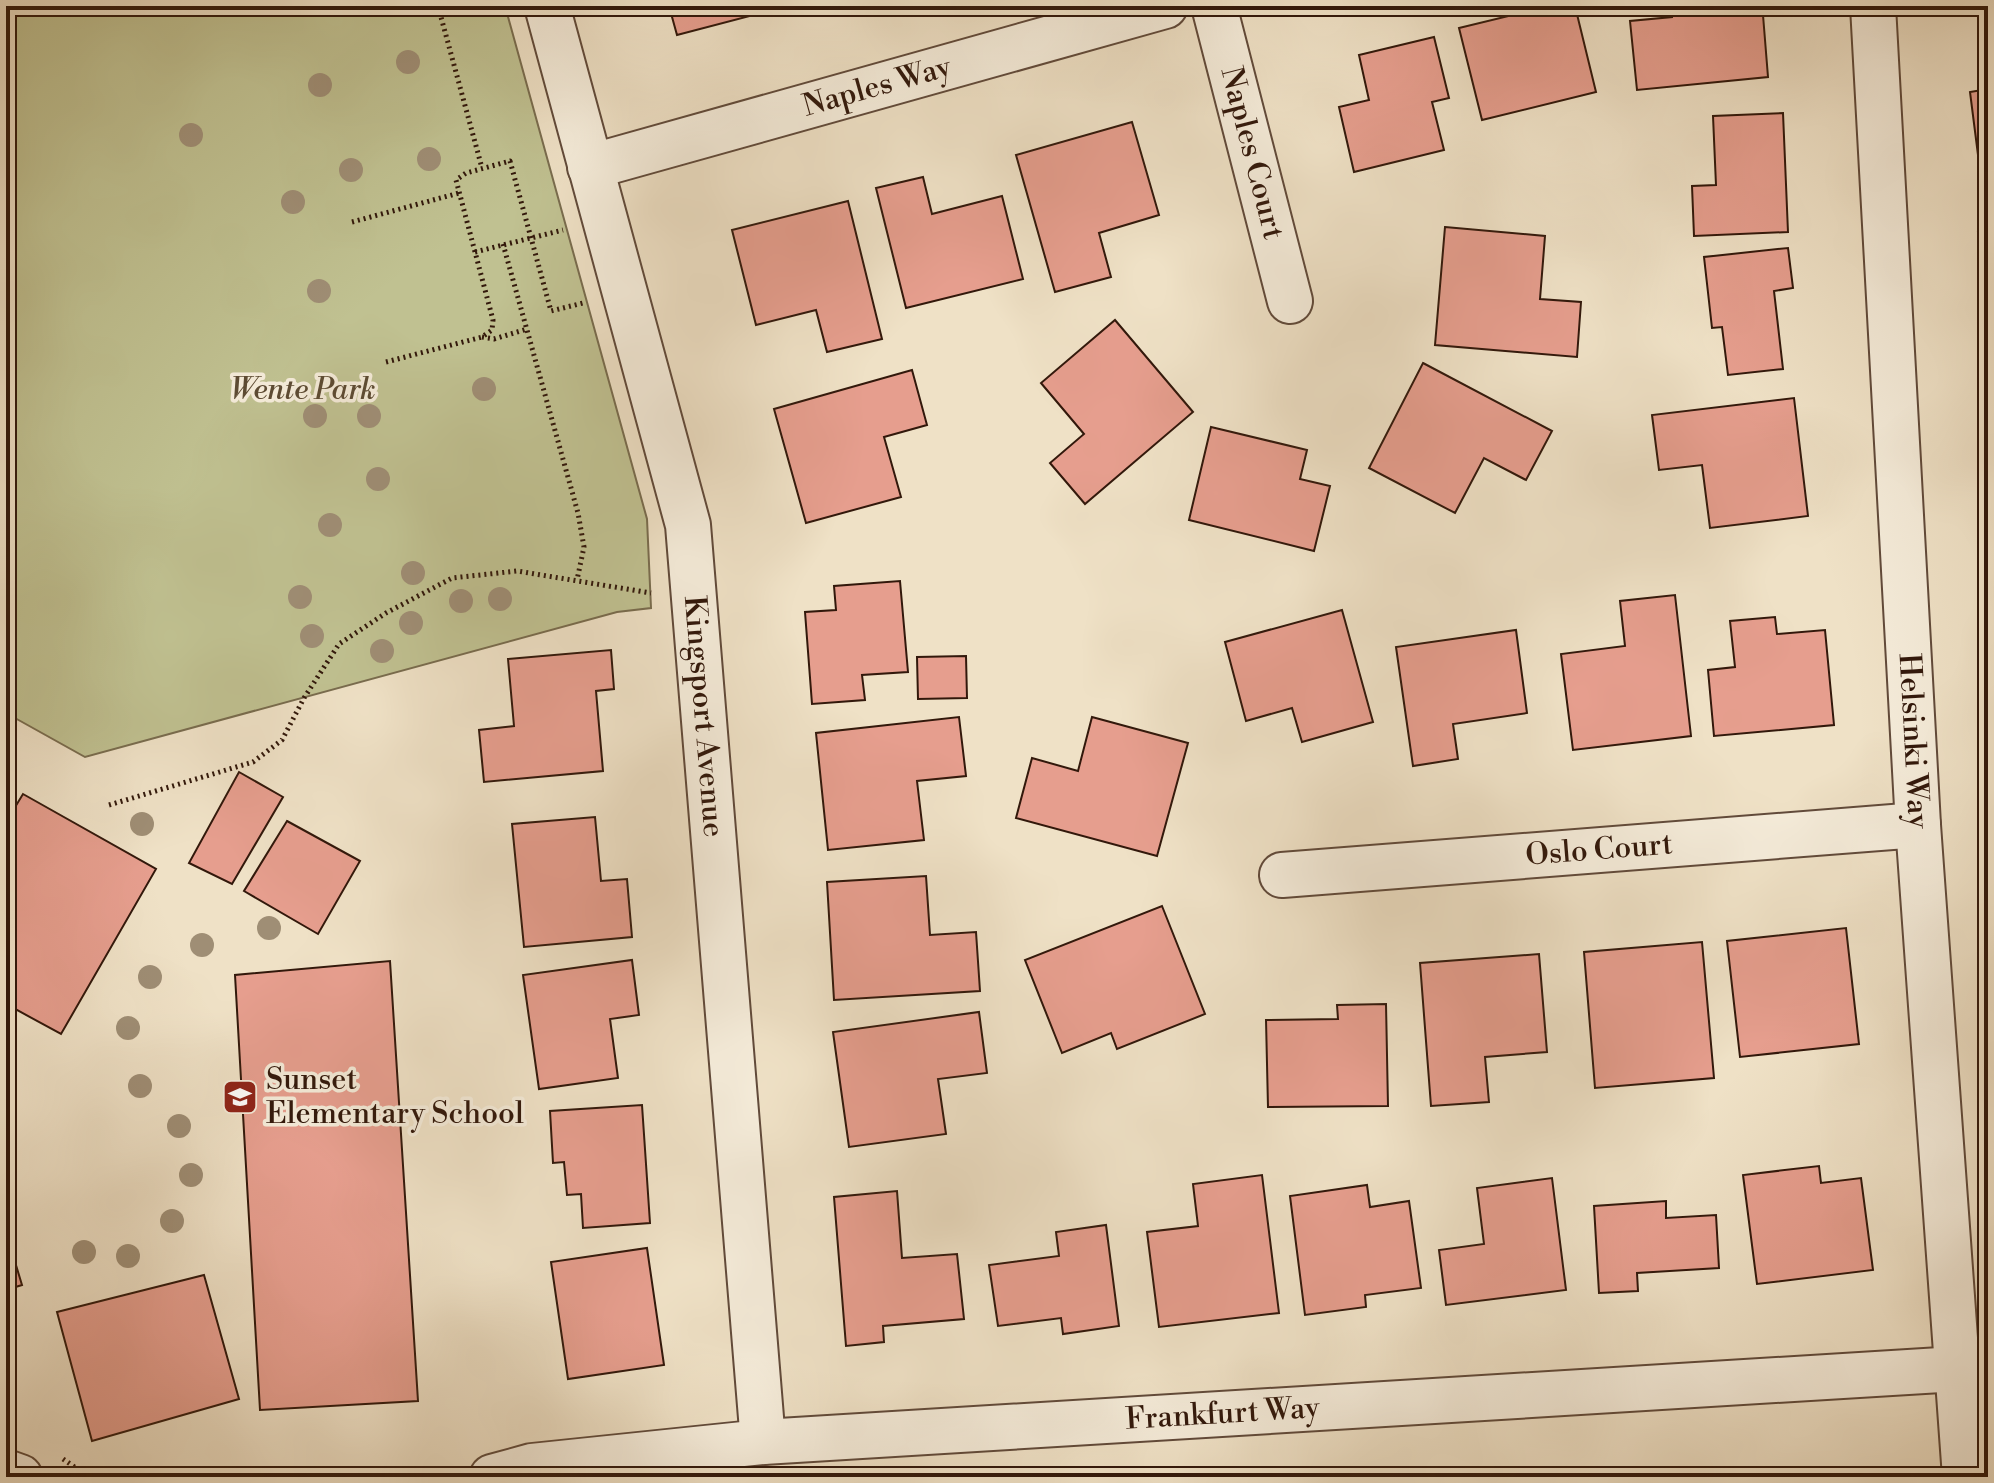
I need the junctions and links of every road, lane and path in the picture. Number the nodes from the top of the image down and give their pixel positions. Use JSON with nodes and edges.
{"nodes":[{"id":1,"x":438,"y":6,"type":"edge"},
{"id":2,"x":547,"y":6,"type":"edge"},
{"id":3,"x":1165,"y":6,"type":"edge"},
{"id":4,"x":1214,"y":6,"type":"edge"},
{"id":5,"x":1873,"y":6,"type":"edge"},
{"id":6,"x":590,"y":167,"type":"junction"},
{"id":7,"x":482,"y":168,"type":"junction"},
{"id":8,"x":459,"y":193,"type":"junction"},
{"id":9,"x":352,"y":222,"type":"dead end"},
{"id":10,"x":550,"y":232,"type":"dead end"},
{"id":11,"x":532,"y":238,"type":"junction"},
{"id":12,"x":503,"y":244,"type":"junction"},
{"id":13,"x":475,"y":252,"type":"junction"},
{"id":14,"x":1290,"y":301,"type":"dead end"},
{"id":15,"x":588,"y":302,"type":"dead end"},
{"id":16,"x":527,"y":329,"type":"junction"},
{"id":17,"x":482,"y":337,"type":"junction"},
{"id":18,"x":386,"y":362,"type":"dead end"},
{"id":19,"x":577,"y":580,"type":"junction"},
{"id":20,"x":656,"y":593,"type":"dead end"},
{"id":21,"x":109,"y":805,"type":"dead end"},
{"id":22,"x":1918,"y":825,"type":"junction"},
{"id":23,"x":1282,"y":875,"type":"dead end"},
{"id":24,"x":1957,"y":1369,"type":"junction"},
{"id":25,"x":763,"y":1442,"type":"junction"},
{"id":26,"x":6,"y":1472,"type":"edge"},
{"id":27,"x":20,"y":1477,"type":"edge"},
{"id":28,"x":492,"y":1477,"type":"edge"},
{"id":29,"x":1965,"y":1477,"type":"edge"}],
"edges":[{"from":1,"to":7,"type":"path"},
{"from":2,"to":6,"type":"street","name":"Kingsport Avenue"},
{"from":3,"to":6,"type":"street","name":"Naples Way"},
{"from":4,"to":14,"type":"street","name":"Naples Court"},
{"from":5,"to":22,"type":"street","name":"Helsinki Way"},
{"from":6,"to":25,"type":"street","name":"Kingsport Avenue"},
{"from":7,"to":8,"type":"path"},
{"from":7,"to":11,"type":"path"},
{"from":8,"to":9,"type":"path"},
{"from":8,"to":13,"type":"path"},
{"from":10,"to":11,"type":"path"},
{"from":11,"to":12,"type":"path"},
{"from":11,"to":15,"type":"path"},
{"from":12,"to":13,"type":"path"},
{"from":12,"to":16,"type":"path"},
{"from":13,"to":17,"type":"path"},
{"from":16,"to":17,"type":"path"},
{"from":16,"to":19,"type":"path"},
{"from":17,"to":18,"type":"path"},
{"from":19,"to":20,"type":"path"},
{"from":19,"to":21,"type":"path"},
{"from":22,"to":23,"type":"street","name":"Oslo Court"},
{"from":22,"to":24,"type":"street","name":"Helsinki Way"},
{"from":24,"to":25,"type":"street","name":"Frankfurt Way"},
{"from":24,"to":29,"type":"street","name":"Helsinki Way"},
{"from":25,"to":28,"type":"street","name":"Frankfurt Way"},
{"from":26,"to":27,"type":"street"}]}
